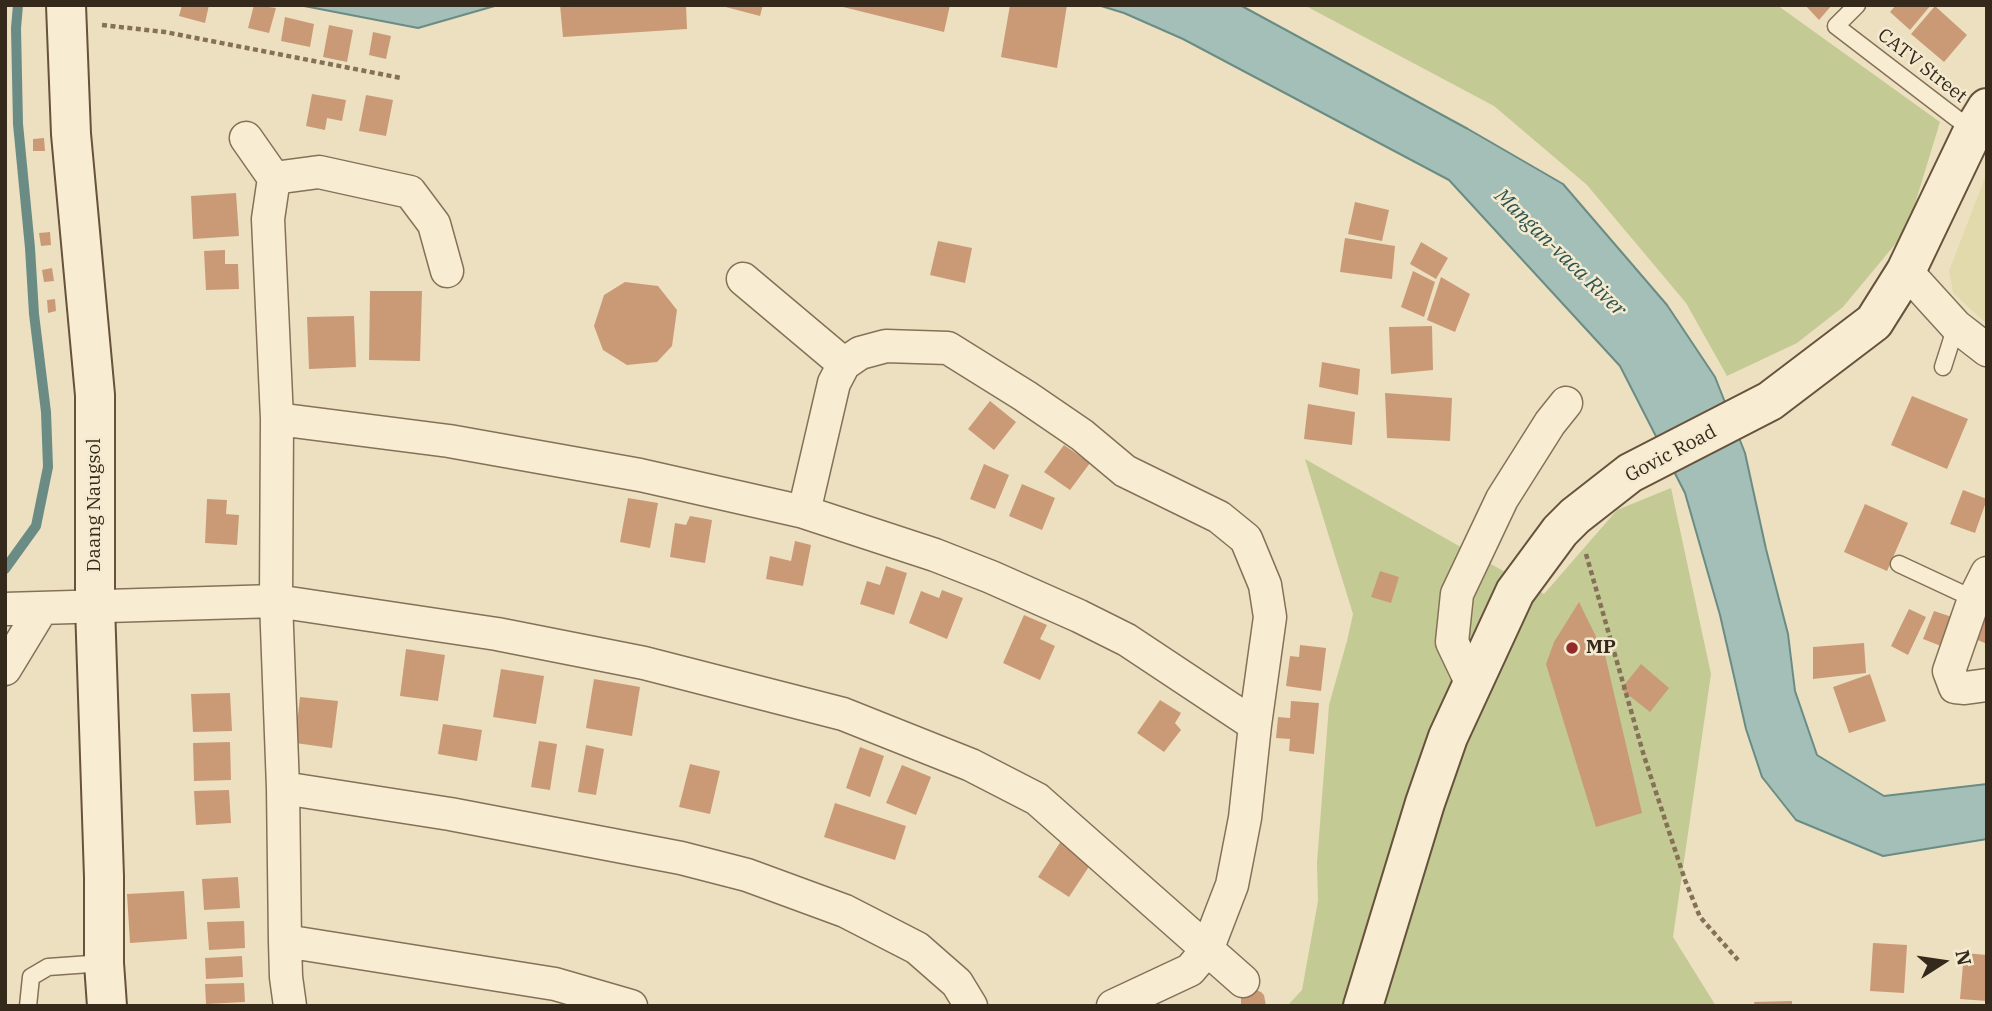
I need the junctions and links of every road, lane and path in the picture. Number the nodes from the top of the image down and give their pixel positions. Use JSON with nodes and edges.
{"nodes":[{"id":1,"x":1857,"y":5,"type":"edge"},
{"id":2,"x":66,"y":13,"type":"edge"},
{"id":3,"x":401,"y":78,"type":"dead end"},
{"id":4,"x":1980,"y":120,"type":"edge"},
{"id":5,"x":246,"y":138,"type":"dead end"},
{"id":6,"x":275,"y":178,"type":"junction"},
{"id":7,"x":447,"y":271,"type":"dead end"},
{"id":8,"x":1906,"y":271,"type":"junction"},
{"id":9,"x":743,"y":279,"type":"dead end"},
{"id":10,"x":1955,"y":326,"type":"junction"},
{"id":11,"x":1987,"y":350,"type":"edge"},
{"id":12,"x":844,"y":364,"type":"junction"},
{"id":13,"x":1943,"y":367,"type":"dead end"},
{"id":14,"x":1566,"y":403,"type":"dead end"},
{"id":15,"x":277,"y":419,"type":"junction"},
{"id":16,"x":804,"y":512,"type":"junction"},
{"id":17,"x":1575,"y":516,"type":"junction"},
{"id":18,"x":1899,"y":564,"type":"dead end"},
{"id":19,"x":1980,"y":586,"type":"edge"},
{"id":20,"x":276,"y":601,"type":"junction"},
{"id":21,"x":95,"y":606,"type":"junction"},
{"id":22,"x":42,"y":608,"type":"junction"},
{"id":23,"x":5,"y":609,"type":"edge"},
{"id":24,"x":5,"y":669,"type":"edge"},
{"id":25,"x":1472,"y":684,"type":"junction"},
{"id":26,"x":1987,"y":685,"type":"edge"},
{"id":27,"x":1255,"y":725,"type":"junction"},
{"id":28,"x":283,"y":788,"type":"junction"},
{"id":29,"x":285,"y":941,"type":"junction"},
{"id":30,"x":1207,"y":950,"type":"junction"},
{"id":31,"x":1738,"y":960,"type":"dead end"},
{"id":32,"x":104,"y":963,"type":"junction"},
{"id":33,"x":1243,"y":981,"type":"dead end"},
{"id":34,"x":552,"y":995,"type":"edge"},
{"id":35,"x":28,"y":1006,"type":"edge"},
{"id":36,"x":107,"y":1006,"type":"edge"},
{"id":37,"x":290,"y":1006,"type":"edge"},
{"id":38,"x":631,"y":1006,"type":"edge"},
{"id":39,"x":971,"y":1006,"type":"edge"},
{"id":40,"x":1113,"y":1006,"type":"edge"},
{"id":41,"x":1363,"y":1006,"type":"edge"}],
"edges":[{"from":1,"to":4,"type":"lane","name":"CATV Street"},
{"from":2,"to":3,"type":"path"},
{"from":2,"to":21,"type":"main road","name":"Daang Naugsol"},
{"from":4,"to":8,"type":"main road","name":"Govic Road"},
{"from":5,"to":6,"type":"street"},
{"from":6,"to":7,"type":"street"},
{"from":6,"to":15,"type":"street"},
{"from":8,"to":10,"type":"street"},
{"from":8,"to":17,"type":"main road","name":"Govic Road"},
{"from":9,"to":12,"type":"street"},
{"from":10,"to":11,"type":"street"},
{"from":10,"to":13,"type":"lane"},
{"from":12,"to":16,"type":"street"},
{"from":12,"to":27,"type":"street"},
{"from":14,"to":25,"type":"street"},
{"from":15,"to":16,"type":"street"},
{"from":15,"to":20,"type":"street"},
{"from":16,"to":27,"type":"street"},
{"from":17,"to":25,"type":"main road","name":"Govic Road"},
{"from":17,"to":31,"type":"path"},
{"from":18,"to":19,"type":"lane"},
{"from":19,"to":26,"type":"street"},
{"from":20,"to":21,"type":"street"},
{"from":20,"to":28,"type":"street"},
{"from":20,"to":30,"type":"street"},
{"from":21,"to":22,"type":"street"},
{"from":21,"to":32,"type":"main road","name":"Daang Naugsol"},
{"from":22,"to":23,"type":"street"},
{"from":22,"to":24,"type":"street"},
{"from":25,"to":41,"type":"main road","name":"Govic Road"},
{"from":27,"to":30,"type":"street"},
{"from":28,"to":29,"type":"street"},
{"from":28,"to":39,"type":"street"},
{"from":29,"to":34,"type":"street"},
{"from":29,"to":37,"type":"street"},
{"from":30,"to":33,"type":"street"},
{"from":30,"to":40,"type":"street"},
{"from":32,"to":35,"type":"lane"},
{"from":32,"to":36,"type":"main road","name":"Daang Naugsol"},
{"from":34,"to":38,"type":"street"}]}
